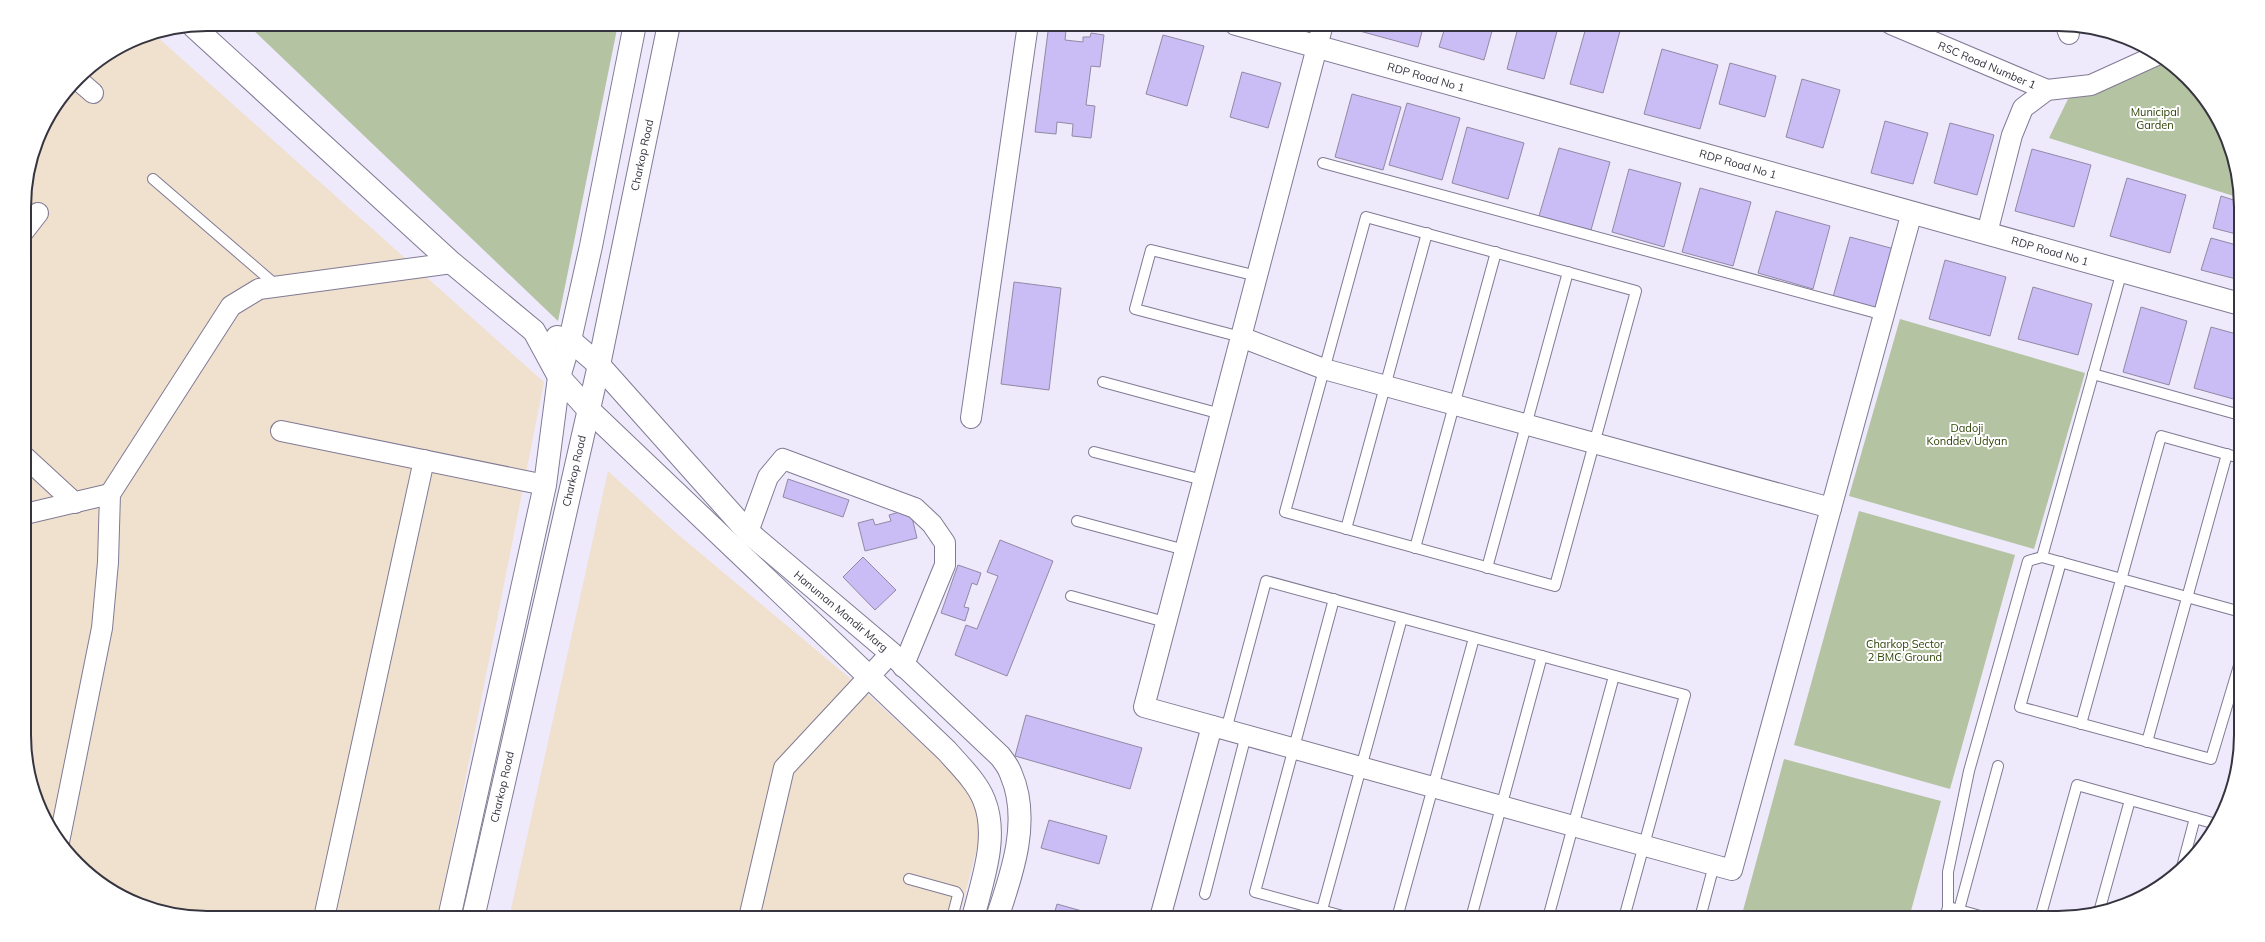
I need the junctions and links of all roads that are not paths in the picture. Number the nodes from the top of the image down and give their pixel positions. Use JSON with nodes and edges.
{"nodes":[{"id":1,"x":199,"y":31,"type":"edge"},
{"id":2,"x":634,"y":31,"type":"edge"},
{"id":3,"x":668,"y":31,"type":"edge"},
{"id":4,"x":1027,"y":31,"type":"edge"},
{"id":5,"x":1261,"y":31,"type":"edge"},
{"id":6,"x":1321,"y":31,"type":"edge"},
{"id":7,"x":1907,"y":31,"type":"edge"},
{"id":8,"x":1317,"y":47,"type":"junction"},
{"id":9,"x":2149,"y":57,"type":"edge"},
{"id":10,"x":2047,"y":90,"type":"junction"},
{"id":11,"x":1324,"y":163,"type":"dead end"},
{"id":12,"x":153,"y":179,"type":"dead end"},
{"id":13,"x":1912,"y":212,"type":"junction"},
{"id":14,"x":38,"y":213,"type":"dead end"},
{"id":15,"x":31,"y":222,"type":"edge"},
{"id":16,"x":1427,"y":233,"type":"junction"},
{"id":17,"x":1987,"y":233,"type":"junction"},
{"id":18,"x":1496,"y":252,"type":"junction"},
{"id":19,"x":452,"y":263,"type":"junction"},
{"id":20,"x":2122,"y":271,"type":"junction"},
{"id":21,"x":1568,"y":272,"type":"junction"},
{"id":22,"x":1257,"y":276,"type":"junction"},
{"id":23,"x":278,"y":287,"type":"junction"},
{"id":24,"x":2234,"y":302,"type":"edge"},
{"id":25,"x":1884,"y":315,"type":"junction"},
{"id":26,"x":534,"y":331,"type":"junction"},
{"id":27,"x":1241,"y":337,"type":"junction"},
{"id":28,"x":570,"y":340,"type":"junction"},
{"id":29,"x":599,"y":365,"type":"junction"},
{"id":30,"x":1324,"y":369,"type":"junction"},
{"id":31,"x":2093,"y":374,"type":"junction"},
{"id":32,"x":558,"y":377,"type":"junction"},
{"id":33,"x":1103,"y":382,"type":"dead end"},
{"id":34,"x":1385,"y":386,"type":"junction"},
{"id":35,"x":1454,"y":405,"type":"junction"},
{"id":36,"x":588,"y":409,"type":"junction"},
{"id":37,"x":2234,"y":413,"type":"edge"},
{"id":38,"x":1221,"y":414,"type":"junction"},
{"id":39,"x":971,"y":418,"type":"dead end"},
{"id":40,"x":1526,"y":425,"type":"junction"},
{"id":41,"x":281,"y":432,"type":"dead end"},
{"id":42,"x":1594,"y":444,"type":"junction"},
{"id":43,"x":1094,"y":452,"type":"dead end"},
{"id":44,"x":2227,"y":454,"type":"junction"},
{"id":45,"x":2234,"y":456,"type":"edge"},
{"id":46,"x":424,"y":460,"type":"junction"},
{"id":47,"x":31,"y":463,"type":"edge"},
{"id":48,"x":1203,"y":480,"type":"junction"},
{"id":49,"x":545,"y":485,"type":"junction"},
{"id":50,"x":110,"y":494,"type":"junction"},
{"id":51,"x":74,"y":503,"type":"junction"},
{"id":52,"x":1831,"y":508,"type":"junction"},
{"id":53,"x":31,"y":513,"type":"edge"},
{"id":54,"x":1077,"y":521,"type":"dead end"},
{"id":55,"x":1346,"y":529,"type":"junction"},
{"id":56,"x":748,"y":532,"type":"junction"},
{"id":57,"x":1415,"y":548,"type":"junction"},
{"id":58,"x":1185,"y":550,"type":"junction"},
{"id":59,"x":2042,"y":557,"type":"junction"},
{"id":60,"x":2061,"y":562,"type":"junction"},
{"id":61,"x":1487,"y":568,"type":"junction"},
{"id":62,"x":2121,"y":579,"type":"junction"},
{"id":63,"x":1071,"y":596,"type":"dead end"},
{"id":64,"x":2188,"y":597,"type":"junction"},
{"id":65,"x":1334,"y":600,"type":"junction"},
{"id":66,"x":2234,"y":610,"type":"edge"},
{"id":67,"x":1402,"y":618,"type":"junction"},
{"id":68,"x":1165,"y":622,"type":"junction"},
{"id":69,"x":1474,"y":638,"type":"junction"},
{"id":70,"x":1542,"y":656,"type":"junction"},
{"id":71,"x":897,"y":660,"type":"junction"},
{"id":72,"x":1614,"y":676,"type":"junction"},
{"id":73,"x":869,"y":677,"type":"junction"},
{"id":74,"x":2234,"y":682,"type":"edge"},
{"id":75,"x":2081,"y":724,"type":"junction"},
{"id":76,"x":1219,"y":728,"type":"junction"},
{"id":77,"x":1246,"y":735,"type":"junction"},
{"id":78,"x":2148,"y":742,"type":"junction"},
{"id":79,"x":1294,"y":749,"type":"junction"},
{"id":80,"x":1998,"y":766,"type":"dead end"},
{"id":81,"x":1361,"y":767,"type":"junction"},
{"id":82,"x":1433,"y":787,"type":"junction"},
{"id":83,"x":2130,"y":800,"type":"junction"},
{"id":84,"x":1501,"y":806,"type":"junction"},
{"id":85,"x":2195,"y":818,"type":"junction"},
{"id":86,"x":2210,"y":822,"type":"edge"},
{"id":87,"x":1573,"y":826,"type":"junction"},
{"id":88,"x":61,"y":833,"type":"edge"},
{"id":89,"x":1644,"y":845,"type":"junction"},
{"id":90,"x":2185,"y":856,"type":"edge"},
{"id":91,"x":1714,"y":865,"type":"junction"},
{"id":92,"x":909,"y":879,"type":"dead end"},
{"id":93,"x":1205,"y":894,"type":"dead end"},
{"id":94,"x":2101,"y":906,"type":"edge"},
{"id":95,"x":1948,"y":907,"type":"junction"},
{"id":96,"x":1322,"y":910,"type":"junction"},
{"id":97,"x":1959,"y":910,"type":"junction"},
{"id":98,"x":326,"y":911,"type":"edge"},
{"id":99,"x":451,"y":911,"type":"edge"},
{"id":100,"x":475,"y":911,"type":"edge"},
{"id":101,"x":751,"y":911,"type":"edge"},
{"id":102,"x":954,"y":911,"type":"edge"},
{"id":103,"x":974,"y":911,"type":"edge"},
{"id":104,"x":1000,"y":911,"type":"edge"},
{"id":105,"x":1162,"y":911,"type":"edge"},
{"id":106,"x":1326,"y":911,"type":"edge"},
{"id":107,"x":1399,"y":911,"type":"edge"},
{"id":108,"x":1473,"y":911,"type":"edge"},
{"id":109,"x":1550,"y":911,"type":"edge"},
{"id":110,"x":1626,"y":911,"type":"edge"},
{"id":111,"x":1702,"y":911,"type":"edge"},
{"id":112,"x":1947,"y":911,"type":"edge"},
{"id":113,"x":1962,"y":911,"type":"edge"},
{"id":114,"x":2042,"y":911,"type":"edge"}],
"edges":[{"from":1,"to":19,"type":"street"},
{"from":2,"to":28,"type":"street","name":"Charkop Road"},
{"from":3,"to":29,"type":"street","name":"Charkop Road"},
{"from":4,"to":39,"type":"street"},
{"from":5,"to":8,"type":"street","name":"RDP Road No 1"},
{"from":6,"to":8,"type":"street"},
{"from":7,"to":10,"type":"street","name":"RSC Road Number 1"},
{"from":8,"to":13,"type":"street","name":"RDP Road No 1"},
{"from":8,"to":22,"type":"street"},
{"from":9,"to":10,"type":"street"},
{"from":10,"to":17,"type":"street","name":"RSC Road Number 1"},
{"from":11,"to":25,"type":"lane"},
{"from":12,"to":23,"type":"lane"},
{"from":13,"to":17,"type":"street","name":"RDP Road No 1"},
{"from":13,"to":25,"type":"street"},
{"from":14,"to":15,"type":"street"},
{"from":16,"to":18,"type":"lane"},
{"from":16,"to":30,"type":"lane"},
{"from":16,"to":34,"type":"lane"},
{"from":17,"to":20,"type":"street","name":"RDP Road No 1"},
{"from":18,"to":21,"type":"lane"},
{"from":18,"to":35,"type":"lane"},
{"from":19,"to":23,"type":"street"},
{"from":19,"to":26,"type":"street"},
{"from":20,"to":24,"type":"street","name":"RDP Road No 1"},
{"from":20,"to":31,"type":"lane"},
{"from":21,"to":40,"type":"lane"},
{"from":21,"to":42,"type":"lane"},
{"from":22,"to":27,"type":"street"},
{"from":22,"to":27,"type":"lane"},
{"from":23,"to":50,"type":"street"},
{"from":25,"to":52,"type":"street"},
{"from":26,"to":28,"type":"street"},
{"from":26,"to":32,"type":"street"},
{"from":27,"to":30,"type":"street"},
{"from":27,"to":38,"type":"street"},
{"from":28,"to":29,"type":"street","name":"Hanuman Mandir Marg"},
{"from":28,"to":32,"type":"street","name":"Charkop Road"},
{"from":29,"to":36,"type":"street","name":"Charkop Road"},
{"from":29,"to":56,"type":"street","name":"Hanuman Mandir Marg"},
{"from":30,"to":34,"type":"street"},
{"from":30,"to":55,"type":"lane"},
{"from":31,"to":37,"type":"lane"},
{"from":31,"to":59,"type":"lane"},
{"from":32,"to":36,"type":"street"},
{"from":32,"to":49,"type":"street","name":"Charkop Road"},
{"from":33,"to":38,"type":"lane"},
{"from":34,"to":35,"type":"street"},
{"from":34,"to":55,"type":"lane"},
{"from":35,"to":40,"type":"street"},
{"from":35,"to":57,"type":"lane"},
{"from":36,"to":73,"type":"street"},
{"from":36,"to":100,"type":"street","name":"Charkop Road"},
{"from":38,"to":48,"type":"street"},
{"from":40,"to":42,"type":"street"},
{"from":40,"to":61,"type":"lane"},
{"from":41,"to":46,"type":"street"},
{"from":42,"to":52,"type":"street"},
{"from":42,"to":61,"type":"lane"},
{"from":43,"to":48,"type":"lane"},
{"from":44,"to":45,"type":"lane"},
{"from":44,"to":62,"type":"lane"},
{"from":44,"to":64,"type":"lane"},
{"from":46,"to":49,"type":"street"},
{"from":46,"to":98,"type":"street"},
{"from":47,"to":51,"type":"street"},
{"from":48,"to":58,"type":"street"},
{"from":49,"to":99,"type":"street","name":"Charkop Road"},
{"from":50,"to":51,"type":"street"},
{"from":50,"to":88,"type":"street"},
{"from":51,"to":53,"type":"street"},
{"from":52,"to":91,"type":"street"},
{"from":54,"to":58,"type":"lane"},
{"from":55,"to":57,"type":"lane"},
{"from":56,"to":71,"type":"street","name":"Hanuman Mandir Marg"},
{"from":56,"to":71,"type":"street"},
{"from":57,"to":61,"type":"lane"},
{"from":58,"to":68,"type":"street"},
{"from":59,"to":60,"type":"lane"},
{"from":59,"to":95,"type":"lane"},
{"from":60,"to":62,"type":"lane"},
{"from":60,"to":75,"type":"lane"},
{"from":62,"to":64,"type":"lane"},
{"from":62,"to":75,"type":"lane"},
{"from":63,"to":68,"type":"lane"},
{"from":64,"to":66,"type":"lane"},
{"from":64,"to":78,"type":"lane"},
{"from":65,"to":67,"type":"lane"},
{"from":65,"to":76,"type":"lane"},
{"from":65,"to":79,"type":"lane"},
{"from":67,"to":69,"type":"lane"},
{"from":67,"to":81,"type":"lane"},
{"from":68,"to":76,"type":"street"},
{"from":69,"to":70,"type":"lane"},
{"from":69,"to":82,"type":"lane"},
{"from":70,"to":72,"type":"lane"},
{"from":70,"to":84,"type":"lane"},
{"from":71,"to":73,"type":"street"},
{"from":71,"to":104,"type":"street","name":"Hanuman Mandir Marg"},
{"from":72,"to":87,"type":"lane"},
{"from":72,"to":89,"type":"lane"},
{"from":73,"to":101,"type":"street"},
{"from":73,"to":103,"type":"street"},
{"from":74,"to":78,"type":"lane"},
{"from":75,"to":78,"type":"lane"},
{"from":76,"to":77,"type":"street"},
{"from":76,"to":105,"type":"street"},
{"from":77,"to":79,"type":"street"},
{"from":77,"to":93,"type":"lane"},
{"from":79,"to":81,"type":"street"},
{"from":79,"to":96,"type":"lane"},
{"from":80,"to":97,"type":"lane"},
{"from":81,"to":82,"type":"street"},
{"from":81,"to":96,"type":"lane"},
{"from":82,"to":84,"type":"street"},
{"from":82,"to":107,"type":"lane"},
{"from":83,"to":85,"type":"lane"},
{"from":83,"to":94,"type":"lane"},
{"from":83,"to":114,"type":"lane"},
{"from":84,"to":87,"type":"street"},
{"from":84,"to":108,"type":"lane"},
{"from":85,"to":86,"type":"lane"},
{"from":85,"to":90,"type":"lane"},
{"from":87,"to":89,"type":"street"},
{"from":87,"to":109,"type":"lane"},
{"from":89,"to":91,"type":"street"},
{"from":89,"to":110,"type":"lane"},
{"from":91,"to":111,"type":"lane"},
{"from":92,"to":102,"type":"lane"},
{"from":95,"to":97,"type":"lane"},
{"from":95,"to":112,"type":"lane"},
{"from":96,"to":106,"type":"lane"},
{"from":97,"to":113,"type":"lane"}]}
